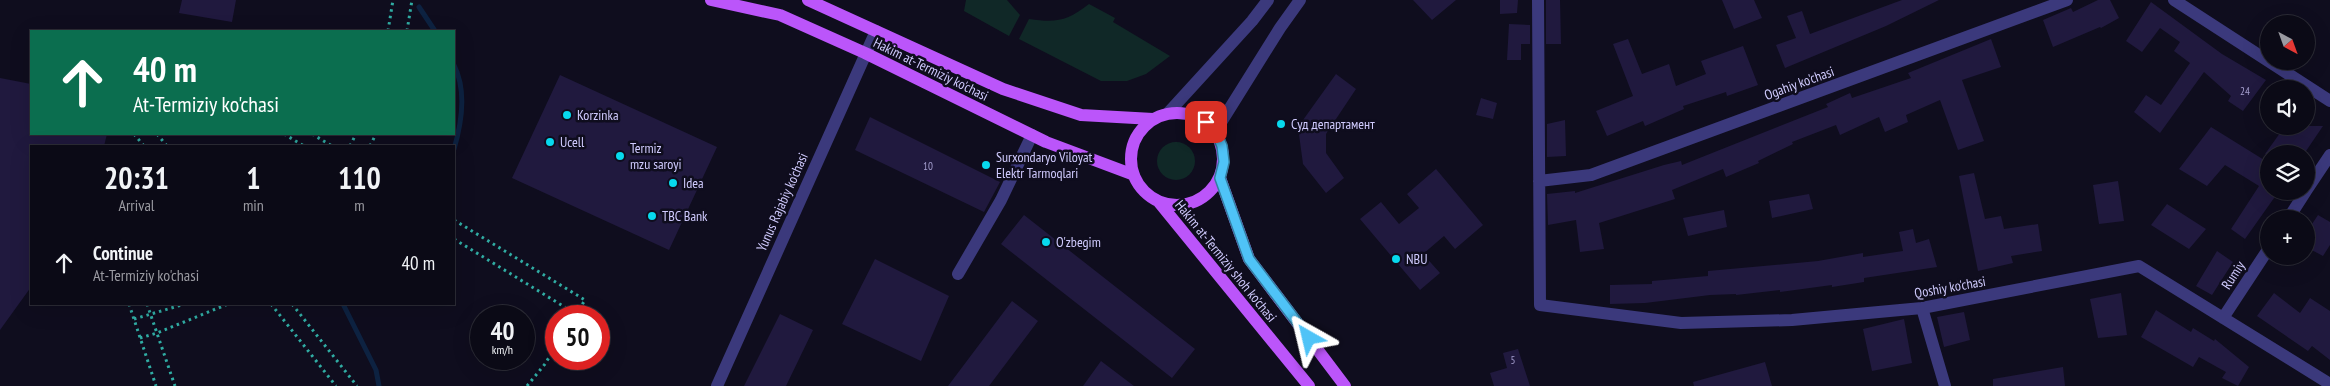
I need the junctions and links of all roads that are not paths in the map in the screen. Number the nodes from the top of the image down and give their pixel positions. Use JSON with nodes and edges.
{"nodes":[{"id":1,"x":711,"y":0,"type":"edge"},
{"id":2,"x":808,"y":0,"type":"edge"},
{"id":3,"x":1268,"y":0,"type":"edge"},
{"id":4,"x":1300,"y":0,"type":"edge"},
{"id":5,"x":1538,"y":0,"type":"edge"},
{"id":6,"x":2067,"y":0,"type":"edge"},
{"id":7,"x":2174,"y":0,"type":"edge"},
{"id":8,"x":876,"y":31,"type":"junction"},
{"id":9,"x":865,"y":53,"type":"junction"},
{"id":10,"x":2330,"y":101,"type":"edge"},
{"id":11,"x":1168,"y":113,"type":"junction"},
{"id":12,"x":1153,"y":119,"type":"junction"},
{"id":13,"x":1216,"y":132,"type":"junction"},
{"id":14,"x":1032,"y":135,"type":"junction"},
{"id":15,"x":2330,"y":155,"type":"edge"},
{"id":16,"x":1134,"y":176,"type":"junction"},
{"id":17,"x":1220,"y":178,"type":"junction"},
{"id":18,"x":2315,"y":178,"type":"edge"},
{"id":19,"x":1539,"y":181,"type":"junction"},
{"id":20,"x":1158,"y":201,"type":"junction"},
{"id":21,"x":2260,"y":262,"type":"edge"},
{"id":22,"x":958,"y":274,"type":"dead end"},
{"id":23,"x":1922,"y":308,"type":"junction"},
{"id":24,"x":2223,"y":318,"type":"junction"},
{"id":25,"x":2330,"y":384,"type":"edge"},
{"id":26,"x":717,"y":386,"type":"edge"},
{"id":27,"x":1309,"y":386,"type":"edge"},
{"id":28,"x":1345,"y":386,"type":"edge"},
{"id":29,"x":1945,"y":386,"type":"edge"}],
"edges":[{"from":1,"to":9,"type":"main road","name":"Hakim at-Termiziy ko'chasi"},
{"from":2,"to":8,"type":"main road","name":"Hakim at-Termiziy ko'chasi"},
{"from":3,"to":11,"type":"street"},
{"from":4,"to":13,"type":"street"},
{"from":5,"to":19,"type":"street"},
{"from":6,"to":19,"type":"street","name":"Ogahiy ko'chasi"},
{"from":7,"to":10,"type":"street"},
{"from":8,"to":9,"type":"street","name":"Yunus Rajabiy ko'chasi"},
{"from":8,"to":12,"type":"main road","name":"Hakim at-Termiziy ko'chasi"},
{"from":9,"to":14,"type":"main road","name":"Hakim at-Termiziy ko'chasi"},
{"from":9,"to":26,"type":"street","name":"Yunus Rajabiy ko'chasi"},
{"from":11,"to":12,"type":"main road"},
{"from":11,"to":13,"type":"main road"},
{"from":12,"to":16,"type":"main road"},
{"from":13,"to":17,"type":"main road"},
{"from":14,"to":16,"type":"main road","name":"Hakim at-Termiziy ko'chasi"},
{"from":14,"to":22,"type":"street"},
{"from":15,"to":18,"type":"street"},
{"from":16,"to":20,"type":"main road"},
{"from":17,"to":20,"type":"main road"},
{"from":17,"to":28,"type":"main road","name":"Hakim at-Termiziy shoh ko'chasi"},
{"from":19,"to":23,"type":"street","name":"Qoshiy ko'chasi"},
{"from":20,"to":27,"type":"main road","name":"Hakim at-Termiziy shoh ko'chasi"},
{"from":21,"to":24,"type":"street","name":"Rumiy"},
{"from":23,"to":24,"type":"street","name":"Qoshiy ko'chasi"},
{"from":23,"to":29,"type":"street"},
{"from":24,"to":25,"type":"street","name":"Qoshiy ko'chasi"}]}
